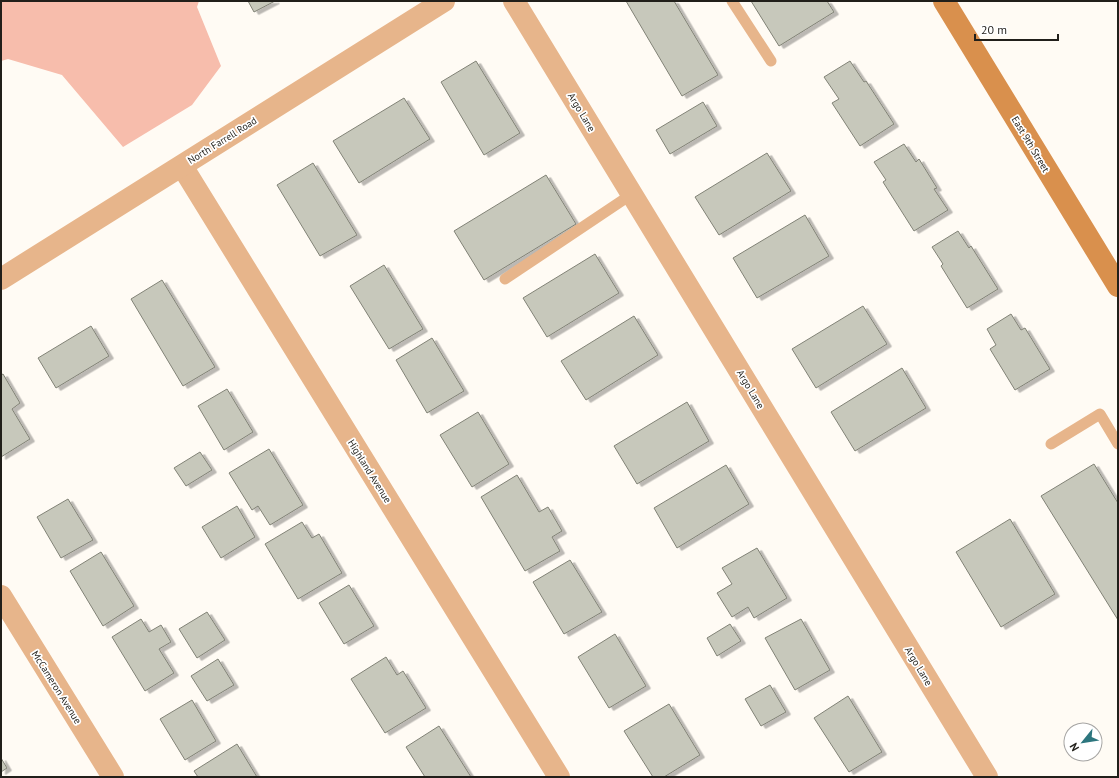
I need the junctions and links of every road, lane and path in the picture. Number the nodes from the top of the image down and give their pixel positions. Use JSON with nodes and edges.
{"nodes":[{"id":1,"x":444,"y":1,"type":"edge"},
{"id":2,"x":514,"y":1,"type":"edge"},
{"id":3,"x":732,"y":1,"type":"edge"},
{"id":4,"x":944,"y":1,"type":"edge"},
{"id":5,"x":771,"y":61,"type":"dead end"},
{"id":6,"x":182,"y":166,"type":"junction"},
{"id":7,"x":632,"y":194,"type":"junction"},
{"id":8,"x":1,"y":279,"type":"edge"},
{"id":9,"x":505,"y":279,"type":"dead end"},
{"id":10,"x":1118,"y":286,"type":"edge"},
{"id":11,"x":1051,"y":444,"type":"dead end"},
{"id":12,"x":1118,"y":444,"type":"edge"},
{"id":13,"x":1,"y":596,"type":"edge"},
{"id":14,"x":113,"y":777,"type":"edge"},
{"id":15,"x":559,"y":777,"type":"edge"},
{"id":16,"x":987,"y":777,"type":"edge"}],
"edges":[{"from":1,"to":6,"type":"street","name":"North Farrell Road"},
{"from":2,"to":7,"type":"street","name":"Argo Lane"},
{"from":3,"to":5,"type":"lane"},
{"from":4,"to":10,"type":"main road","name":"East 9th Street"},
{"from":6,"to":8,"type":"street","name":"North Farrell Road"},
{"from":6,"to":15,"type":"street","name":"Highland Avenue"},
{"from":7,"to":9,"type":"lane"},
{"from":7,"to":16,"type":"street","name":"Argo Lane"},
{"from":11,"to":12,"type":"lane"},
{"from":13,"to":14,"type":"street","name":"McCameron Avenue"}]}
